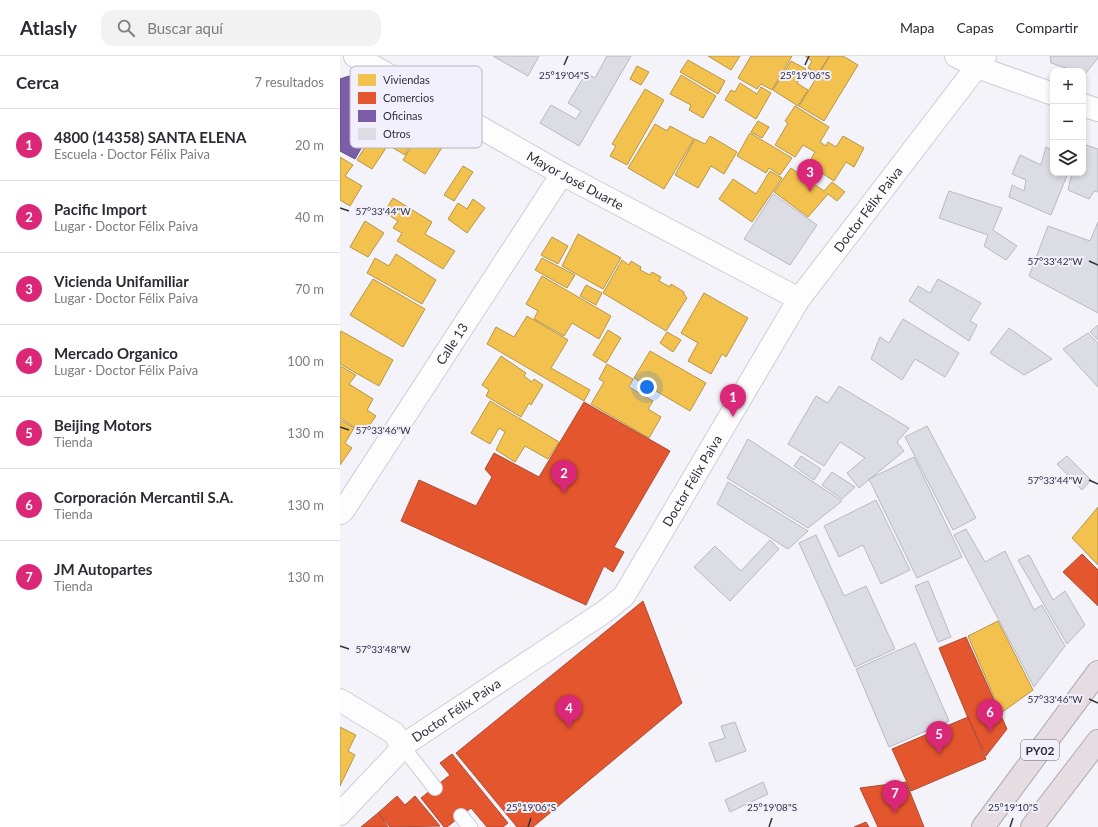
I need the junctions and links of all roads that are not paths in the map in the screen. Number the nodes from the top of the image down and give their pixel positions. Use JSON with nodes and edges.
{"nodes":[{"id":1,"x":355,"y":56,"type":"edge"},
{"id":2,"x":956,"y":56,"type":"edge"},
{"id":3,"x":981,"y":61,"type":"edge"},
{"id":4,"x":373,"y":66,"type":"edge"},
{"id":5,"x":1050,"y":93,"type":"edge"},
{"id":6,"x":1086,"y":105,"type":"edge"},
{"id":7,"x":1098,"y":110,"type":"edge"},
{"id":8,"x":482,"y":128,"type":"edge"},
{"id":9,"x":562,"y":174,"type":"junction"},
{"id":10,"x":798,"y":299,"type":"junction"},
{"id":11,"x":340,"y":513,"type":"edge"},
{"id":12,"x":1098,"y":672,"type":"edge"},
{"id":13,"x":340,"y":700,"type":"edge"},
{"id":14,"x":1098,"y":741,"type":"edge"},
{"id":15,"x":402,"y":746,"type":"junction"},
{"id":16,"x":435,"y":788,"type":"dead end"},
{"id":17,"x":340,"y":814,"type":"edge"},
{"id":18,"x":461,"y":816,"type":"dead end"},
{"id":19,"x":470,"y":827,"type":"edge"},
{"id":20,"x":983,"y":827,"type":"edge"},
{"id":21,"x":1032,"y":827,"type":"edge"}],
"edges":[{"from":1,"to":4,"type":"street","name":"Mayor José Duarte"},
{"from":2,"to":3,"type":"street"},
{"from":3,"to":5,"type":"street"},
{"from":3,"to":10,"type":"street","name":"Doctor Félix Paiva"},
{"from":6,"to":7,"type":"street"},
{"from":8,"to":9,"type":"street","name":"Mayor José Duarte"},
{"from":9,"to":10,"type":"street","name":"Mayor José Duarte"},
{"from":9,"to":11,"type":"street","name":"Calle 13"},
{"from":10,"to":15,"type":"street","name":"Doctor Félix Paiva"},
{"from":12,"to":20,"type":"highway","number":"PY02"},
{"from":13,"to":15,"type":"street"},
{"from":14,"to":21,"type":"highway","number":"PY02"},
{"from":15,"to":16,"type":"lane"},
{"from":15,"to":17,"type":"street","name":"Doctor Félix Paiva"},
{"from":18,"to":19,"type":"lane"}]}
